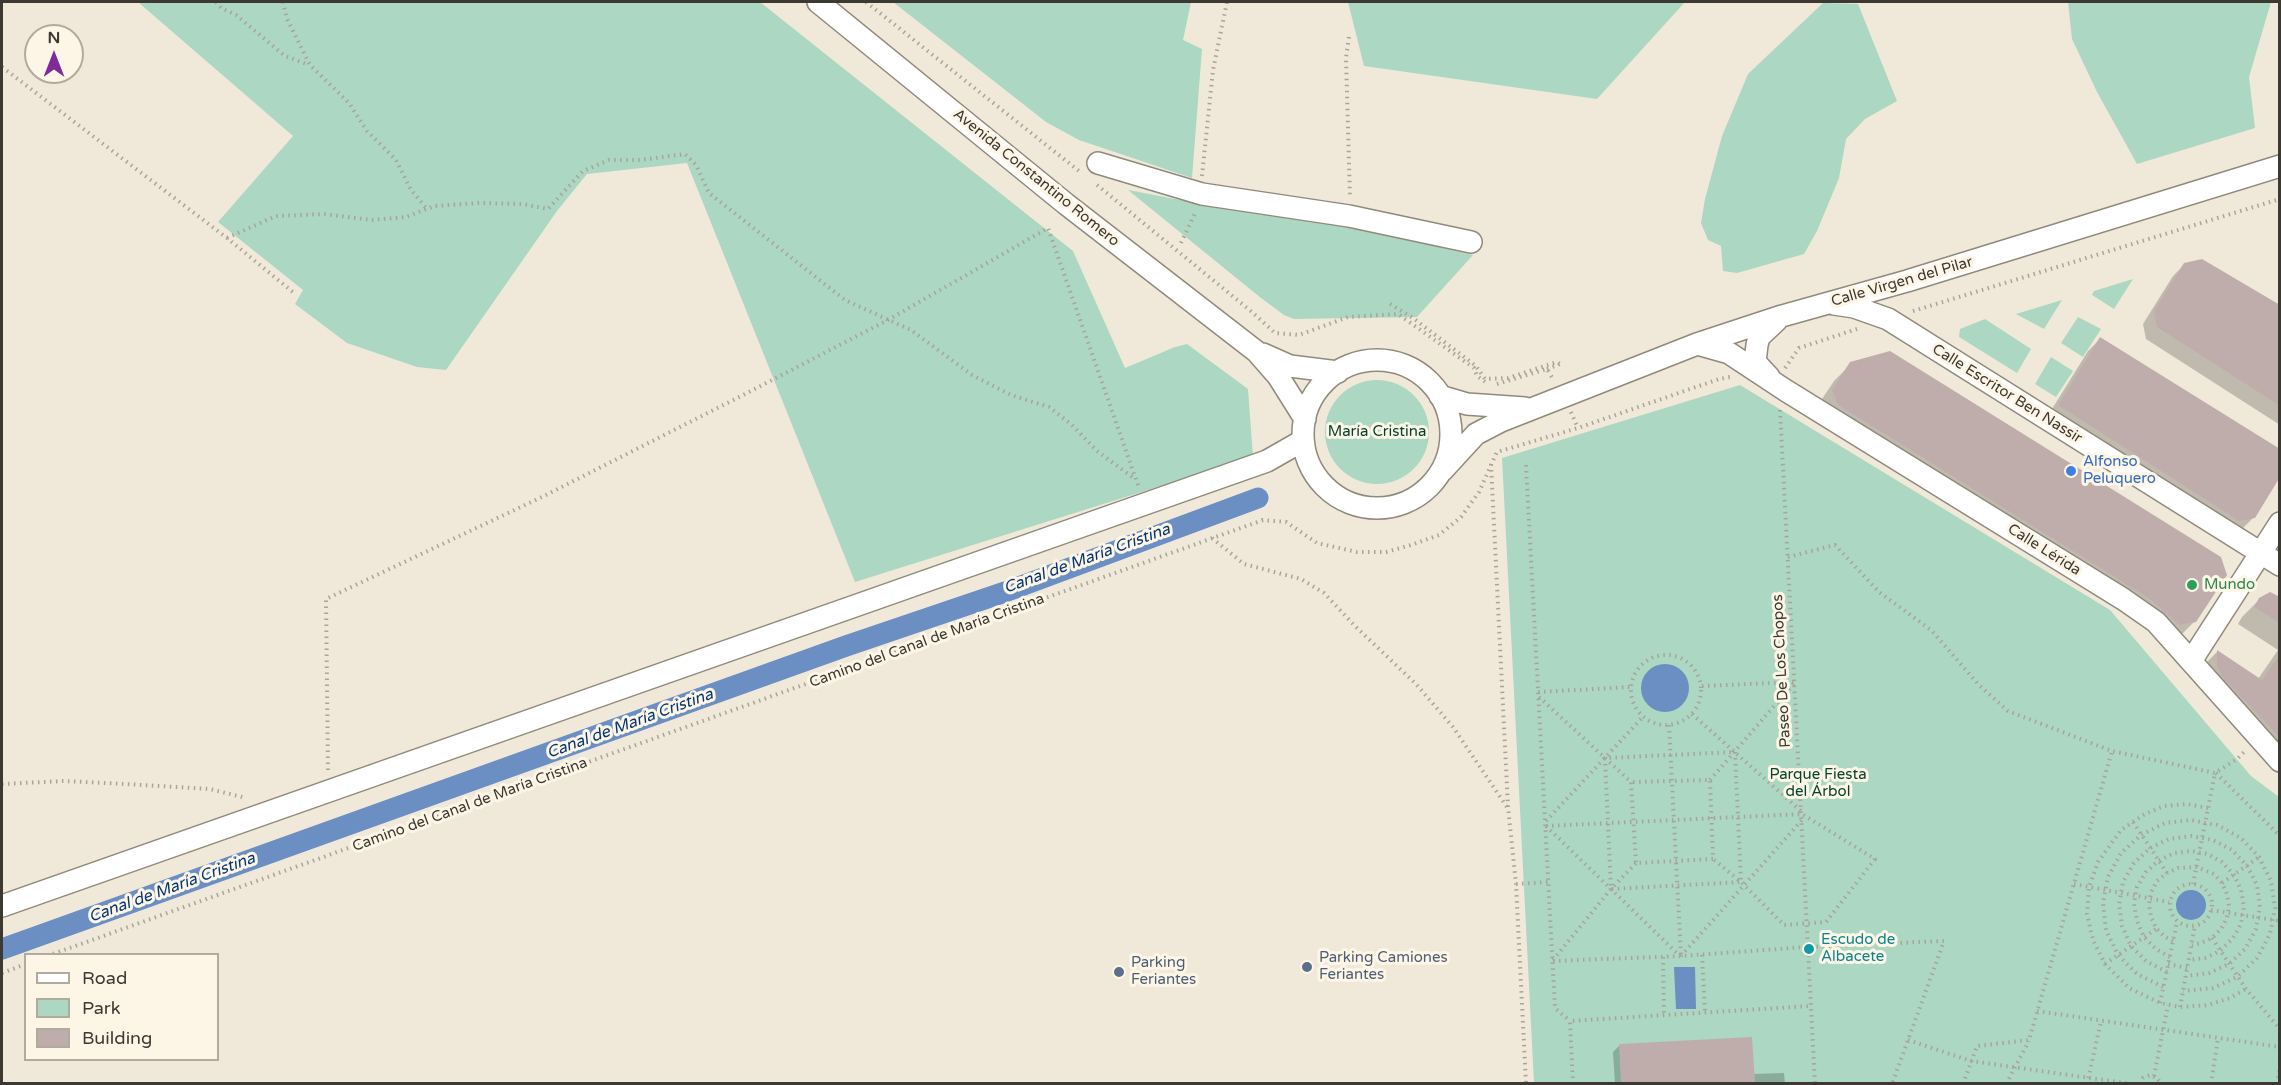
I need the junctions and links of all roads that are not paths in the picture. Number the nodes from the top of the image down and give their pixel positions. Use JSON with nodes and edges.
{"nodes":[{"id":1,"x":818,"y":2,"type":"edge"},
{"id":2,"x":2280,"y":166,"type":"edge"},
{"id":3,"x":1090,"y":172,"type":"road end"},
{"id":4,"x":1471,"y":242,"type":"dead end"},
{"id":5,"x":1906,"y":281,"type":"junction"},
{"id":6,"x":1829,"y":303,"type":"junction"},
{"id":7,"x":1782,"y":316,"type":"junction"},
{"id":8,"x":1888,"y":319,"type":"junction"},
{"id":9,"x":1697,"y":344,"type":"junction"},
{"id":10,"x":1257,"y":352,"type":"junction"},
{"id":11,"x":1338,"y":372,"type":"junction"},
{"id":12,"x":1776,"y":391,"type":"junction"},
{"id":13,"x":1440,"y":396,"type":"junction"},
{"id":14,"x":1528,"y":408,"type":"junction"},
{"id":15,"x":1305,"y":419,"type":"junction"},
{"id":16,"x":1302,"y":441,"type":"junction"},
{"id":17,"x":1442,"y":471,"type":"junction"},
{"id":18,"x":2280,"y":523,"type":"edge"},
{"id":19,"x":2260,"y":553,"type":"junction"},
{"id":20,"x":2280,"y":565,"type":"edge"},
{"id":21,"x":2191,"y":661,"type":"junction"},
{"id":22,"x":2280,"y":761,"type":"edge"},
{"id":23,"x":2,"y":906,"type":"edge"}],
"edges":[{"from":1,"to":10,"type":"street","name":"Avenida Constantino Romero"},
{"from":2,"to":5,"type":"street","name":"Calle Virgen del Pilar"},
{"from":3,"to":4,"type":"street"},
{"from":5,"to":6,"type":"street","name":"Calle Virgen del Pilar"},
{"from":5,"to":8,"type":"street"},
{"from":6,"to":7,"type":"street","name":"Calle Virgen del Pilar"},
{"from":6,"to":8,"type":"street","name":"Calle Escritor Ben Nassir"},
{"from":7,"to":9,"type":"street","name":"Calle Virgen del Pilar"},
{"from":7,"to":12,"type":"street","name":"Calle Lérida"},
{"from":8,"to":19,"type":"street","name":"Calle Escritor Ben Nassir"},
{"from":9,"to":12,"type":"street","name":"Calle Lérida"},
{"from":9,"to":14,"type":"street","name":"Calle Virgen del Pilar"},
{"from":10,"to":11,"type":"street","name":"Avenida Constantino Romero"},
{"from":10,"to":15,"type":"street","name":"Avenida Constantino Romero"},
{"from":11,"to":13,"type":"street"},
{"from":11,"to":15,"type":"street"},
{"from":12,"to":21,"type":"street","name":"Calle Lérida"},
{"from":13,"to":14,"type":"street","name":"Calle Virgen del Pilar"},
{"from":13,"to":17,"type":"street"},
{"from":14,"to":17,"type":"street","name":"Calle Virgen del Pilar"},
{"from":15,"to":16,"type":"street"},
{"from":16,"to":17,"type":"street"},
{"from":16,"to":23,"type":"street"},
{"from":18,"to":19,"type":"street"},
{"from":19,"to":20,"type":"street","name":"Calle Escritor Ben Nassir"},
{"from":19,"to":21,"type":"street"},
{"from":21,"to":22,"type":"street","name":"Calle Lérida"}]}
